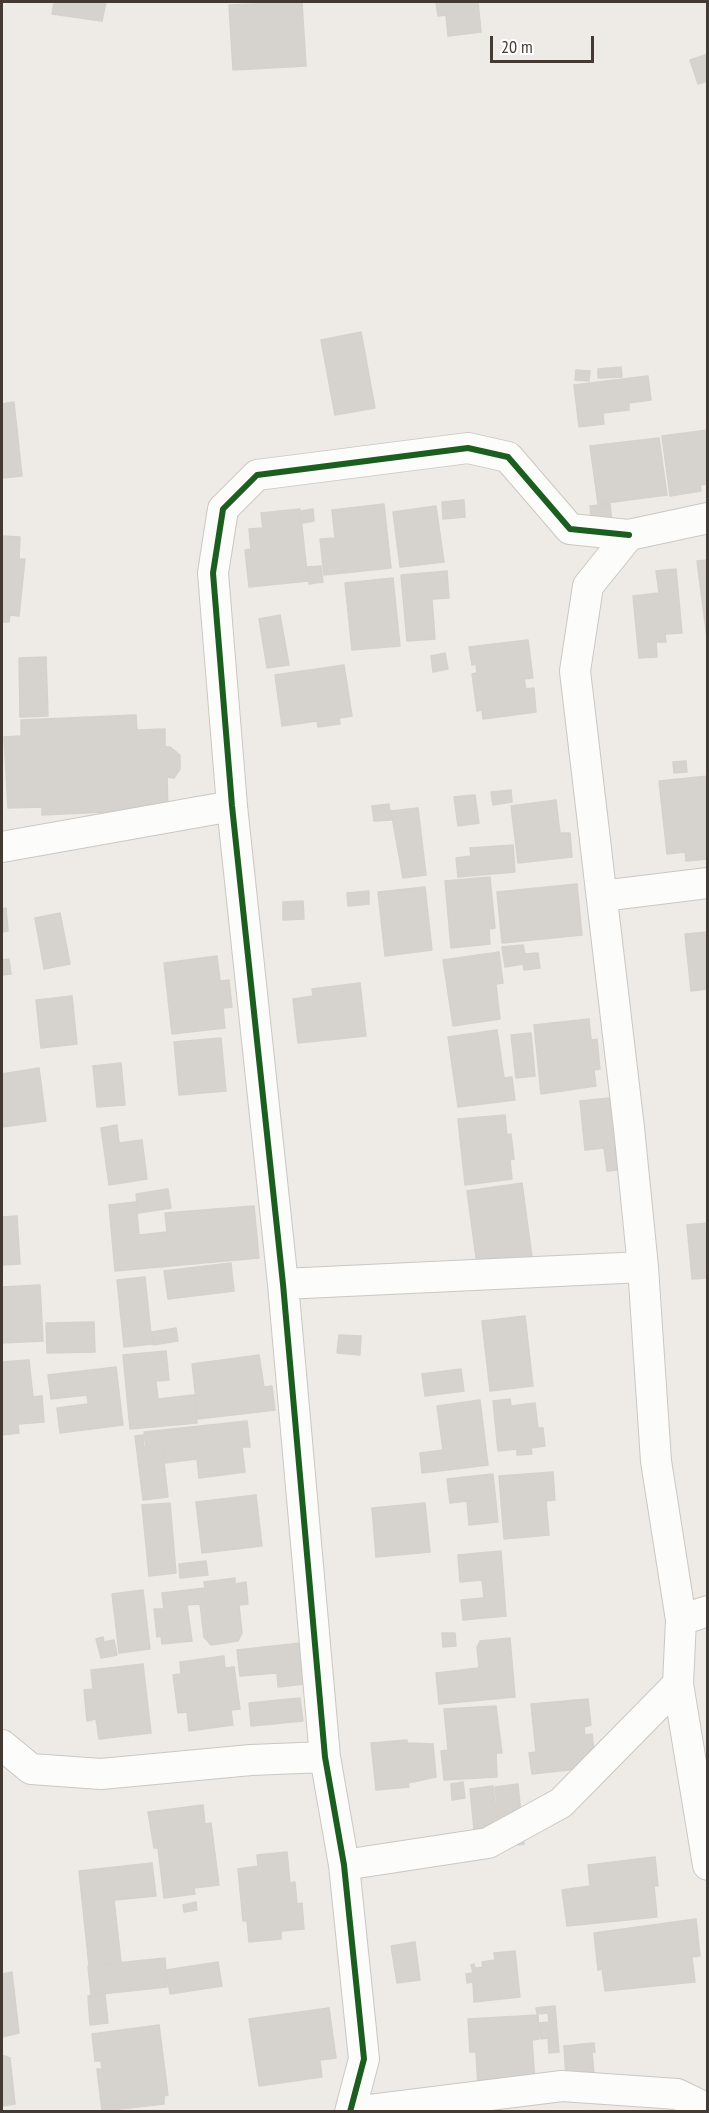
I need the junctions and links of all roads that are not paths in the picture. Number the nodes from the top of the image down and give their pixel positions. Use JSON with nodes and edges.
{"nodes":[{"id":1,"x":708,"y":518,"type":"edge"},
{"id":2,"x":629,"y":535,"type":"junction"},
{"id":3,"x":232,"y":806,"type":"junction"},
{"id":4,"x":2,"y":848,"type":"edge"},
{"id":5,"x":708,"y":883,"type":"edge"},
{"id":6,"x":602,"y":896,"type":"junction"},
{"id":7,"x":643,"y":1267,"type":"junction"},
{"id":8,"x":283,"y":1284,"type":"junction"},
{"id":9,"x":694,"y":1615,"type":"edge"},
{"id":10,"x":678,"y":1684,"type":"junction"},
{"id":11,"x":2,"y":1745,"type":"edge"},
{"id":12,"x":325,"y":1757,"type":"junction"},
{"id":13,"x":344,"y":1865,"type":"junction"},
{"id":14,"x":708,"y":1865,"type":"edge"},
{"id":15,"x":708,"y":2109,"type":"edge"},
{"id":16,"x":352,"y":2112,"type":"edge"}],
"edges":[{"from":1,"to":2,"type":"street"},
{"from":2,"to":3,"type":"street"},
{"from":2,"to":6,"type":"street"},
{"from":3,"to":4,"type":"street"},
{"from":3,"to":8,"type":"street"},
{"from":5,"to":6,"type":"street"},
{"from":6,"to":7,"type":"street"},
{"from":7,"to":8,"type":"street"},
{"from":7,"to":9,"type":"street"},
{"from":8,"to":12,"type":"street"},
{"from":9,"to":10,"type":"street"},
{"from":10,"to":13,"type":"street"},
{"from":10,"to":14,"type":"street"},
{"from":11,"to":12,"type":"street"},
{"from":12,"to":13,"type":"street"},
{"from":13,"to":16,"type":"street"},
{"from":15,"to":16,"type":"street"}]}
